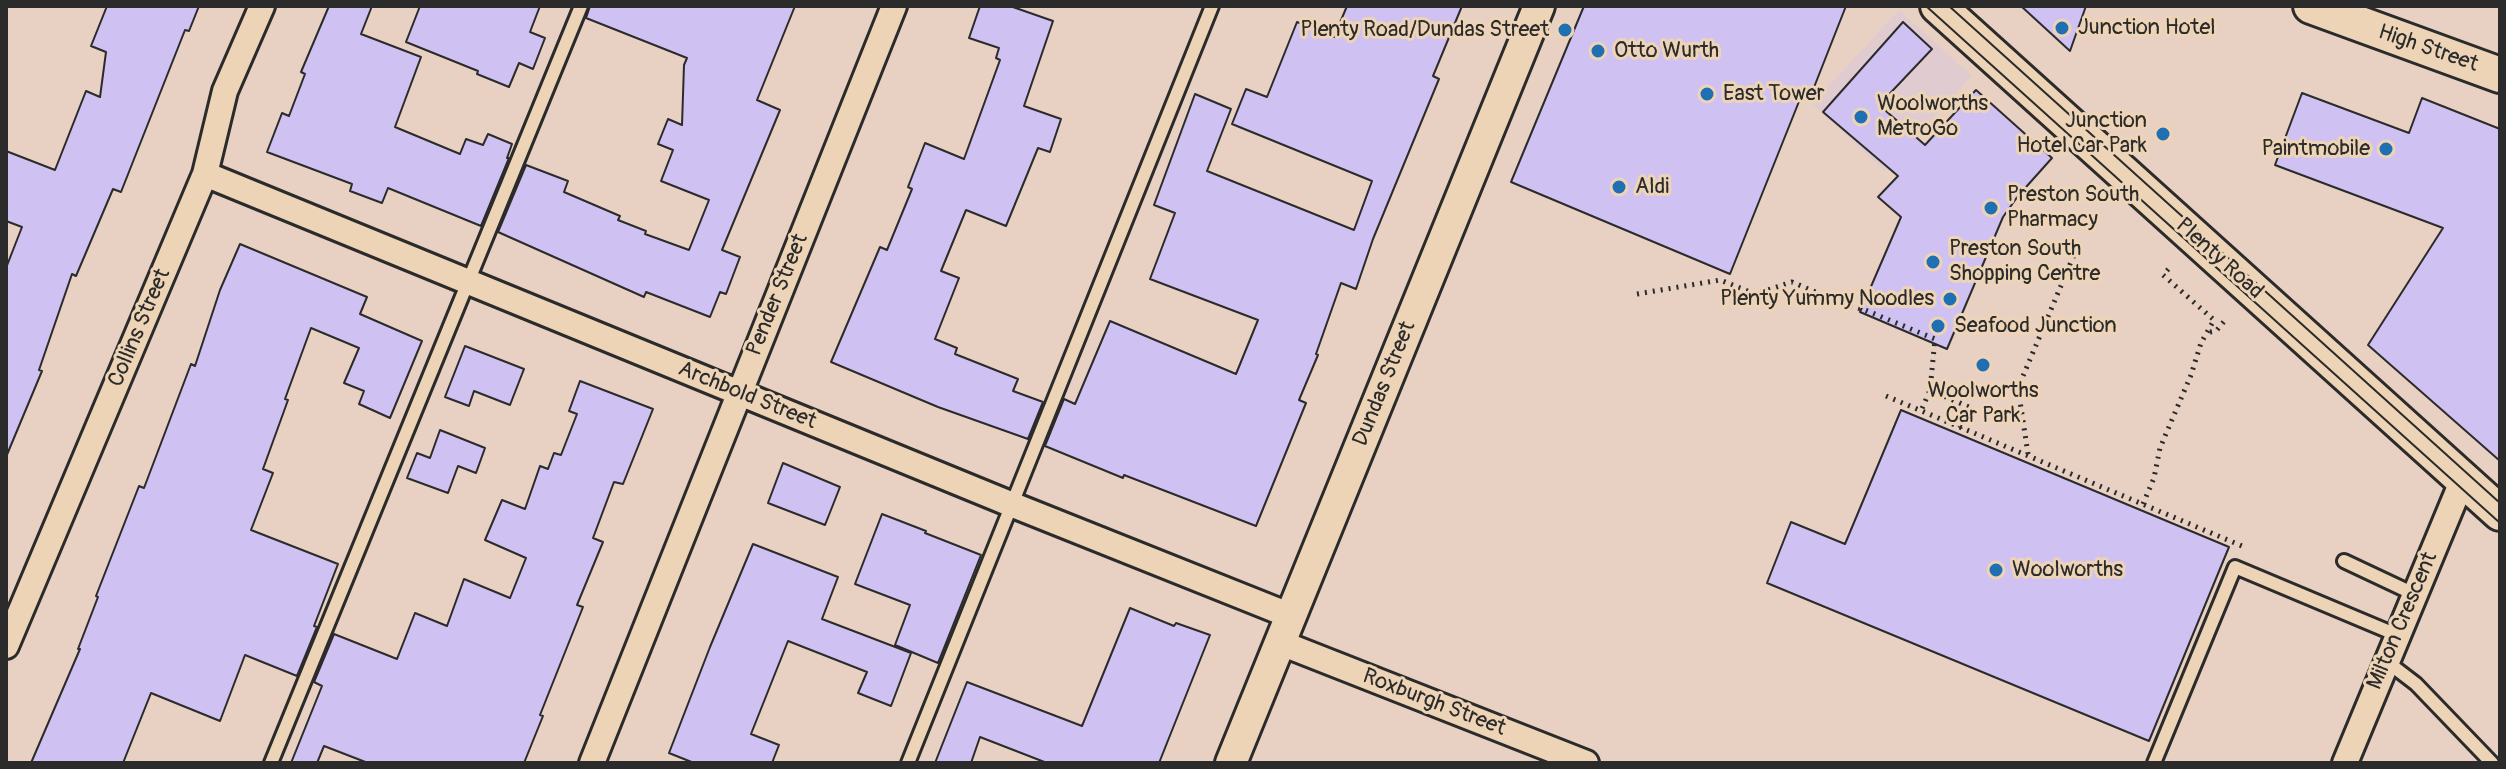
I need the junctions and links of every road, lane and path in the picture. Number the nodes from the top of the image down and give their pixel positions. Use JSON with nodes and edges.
{"nodes":[{"id":1,"x":262,"y":6,"type":"edge"},
{"id":2,"x":581,"y":6,"type":"edge"},
{"id":3,"x":894,"y":6,"type":"edge"},
{"id":4,"x":1212,"y":6,"type":"edge"},
{"id":5,"x":1539,"y":6,"type":"edge"},
{"id":6,"x":1938,"y":6,"type":"edge"},
{"id":7,"x":2311,"y":6,"type":"edge"},
{"id":8,"x":2375,"y":14,"type":"edge"},
{"id":9,"x":2500,"y":54,"type":"edge"},
{"id":10,"x":2500,"y":75,"type":"edge"},
{"id":11,"x":205,"y":174,"type":"junction"},
{"id":12,"x":2076,"y":250,"type":"dead end"},
{"id":13,"x":2172,"y":265,"type":"dead end"},
{"id":14,"x":469,"y":282,"type":"junction"},
{"id":15,"x":1637,"y":294,"type":"dead end"},
{"id":16,"x":2227,"y":318,"type":"dead end"},
{"id":17,"x":2209,"y":332,"type":"junction"},
{"id":18,"x":1930,"y":390,"type":"junction"},
{"id":19,"x":740,"y":392,"type":"junction"},
{"id":20,"x":1886,"y":396,"type":"dead end"},
{"id":21,"x":1921,"y":411,"type":"junction"},
{"id":22,"x":1960,"y":428,"type":"junction"},
{"id":23,"x":2028,"y":454,"type":"junction"},
{"id":24,"x":2463,"y":479,"type":"junction"},
{"id":25,"x":2143,"y":504,"type":"junction"},
{"id":26,"x":1013,"y":505,"type":"junction"},
{"id":27,"x":2500,"y":513,"type":"edge"},
{"id":28,"x":2243,"y":546,"type":"dead end"},
{"id":29,"x":2344,"y":561,"type":"dead end"},
{"id":30,"x":2414,"y":594,"type":"junction"},
{"id":31,"x":1286,"y":629,"type":"junction"},
{"id":32,"x":2397,"y":635,"type":"junction"},
{"id":33,"x":6,"y":646,"type":"edge"},
{"id":34,"x":2386,"y":661,"type":"junction"},
{"id":35,"x":271,"y":763,"type":"edge"},
{"id":36,"x":592,"y":763,"type":"edge"},
{"id":37,"x":908,"y":763,"type":"edge"},
{"id":38,"x":1231,"y":763,"type":"edge"},
{"id":39,"x":1586,"y":763,"type":"edge"},
{"id":40,"x":2154,"y":763,"type":"edge"},
{"id":41,"x":2345,"y":763,"type":"edge"},
{"id":42,"x":2492,"y":763,"type":"edge"}],
"edges":[{"from":1,"to":11,"type":"street","name":"Collins Street"},
{"from":2,"to":14,"type":"lane"},
{"from":3,"to":19,"type":"street","name":"Pender Street"},
{"from":4,"to":26,"type":"lane"},
{"from":5,"to":31,"type":"street","name":"Dundas Street"},
{"from":6,"to":24,"type":"main road","name":"Plenty Road"},
{"from":7,"to":8,"type":"main road","name":"High Street"},
{"from":8,"to":9,"type":"main road","name":"High Street"},
{"from":8,"to":10,"type":"main road","name":"High Street"},
{"from":11,"to":14,"type":"street","name":"Archbold Street"},
{"from":11,"to":33,"type":"street","name":"Collins Street"},
{"from":12,"to":23,"type":"path"},
{"from":13,"to":17,"type":"path"},
{"from":14,"to":19,"type":"street","name":"Archbold Street"},
{"from":14,"to":35,"type":"lane"},
{"from":15,"to":18,"type":"path"},
{"from":16,"to":17,"type":"path"},
{"from":17,"to":25,"type":"path"},
{"from":18,"to":21,"type":"path"},
{"from":18,"to":22,"type":"path"},
{"from":19,"to":26,"type":"street","name":"Archbold Street"},
{"from":19,"to":36,"type":"street","name":"Pender Street"},
{"from":20,"to":21,"type":"path"},
{"from":21,"to":22,"type":"path"},
{"from":22,"to":23,"type":"path"},
{"from":23,"to":25,"type":"path"},
{"from":24,"to":27,"type":"main road","name":"Plenty Road"},
{"from":24,"to":30,"type":"street","name":"Milton Crescent"},
{"from":25,"to":28,"type":"path"},
{"from":26,"to":31,"type":"street","name":"Archbold Street"},
{"from":26,"to":37,"type":"lane"},
{"from":29,"to":30,"type":"lane"},
{"from":30,"to":32,"type":"street","name":"Milton Crescent"},
{"from":31,"to":38,"type":"street","name":"Dundas Street"},
{"from":31,"to":39,"type":"street","name":"Roxburgh Street"},
{"from":32,"to":34,"type":"street","name":"Milton Crescent"},
{"from":32,"to":40,"type":"lane"},
{"from":34,"to":41,"type":"street","name":"Milton Crescent"},
{"from":34,"to":42,"type":"lane"}]}
